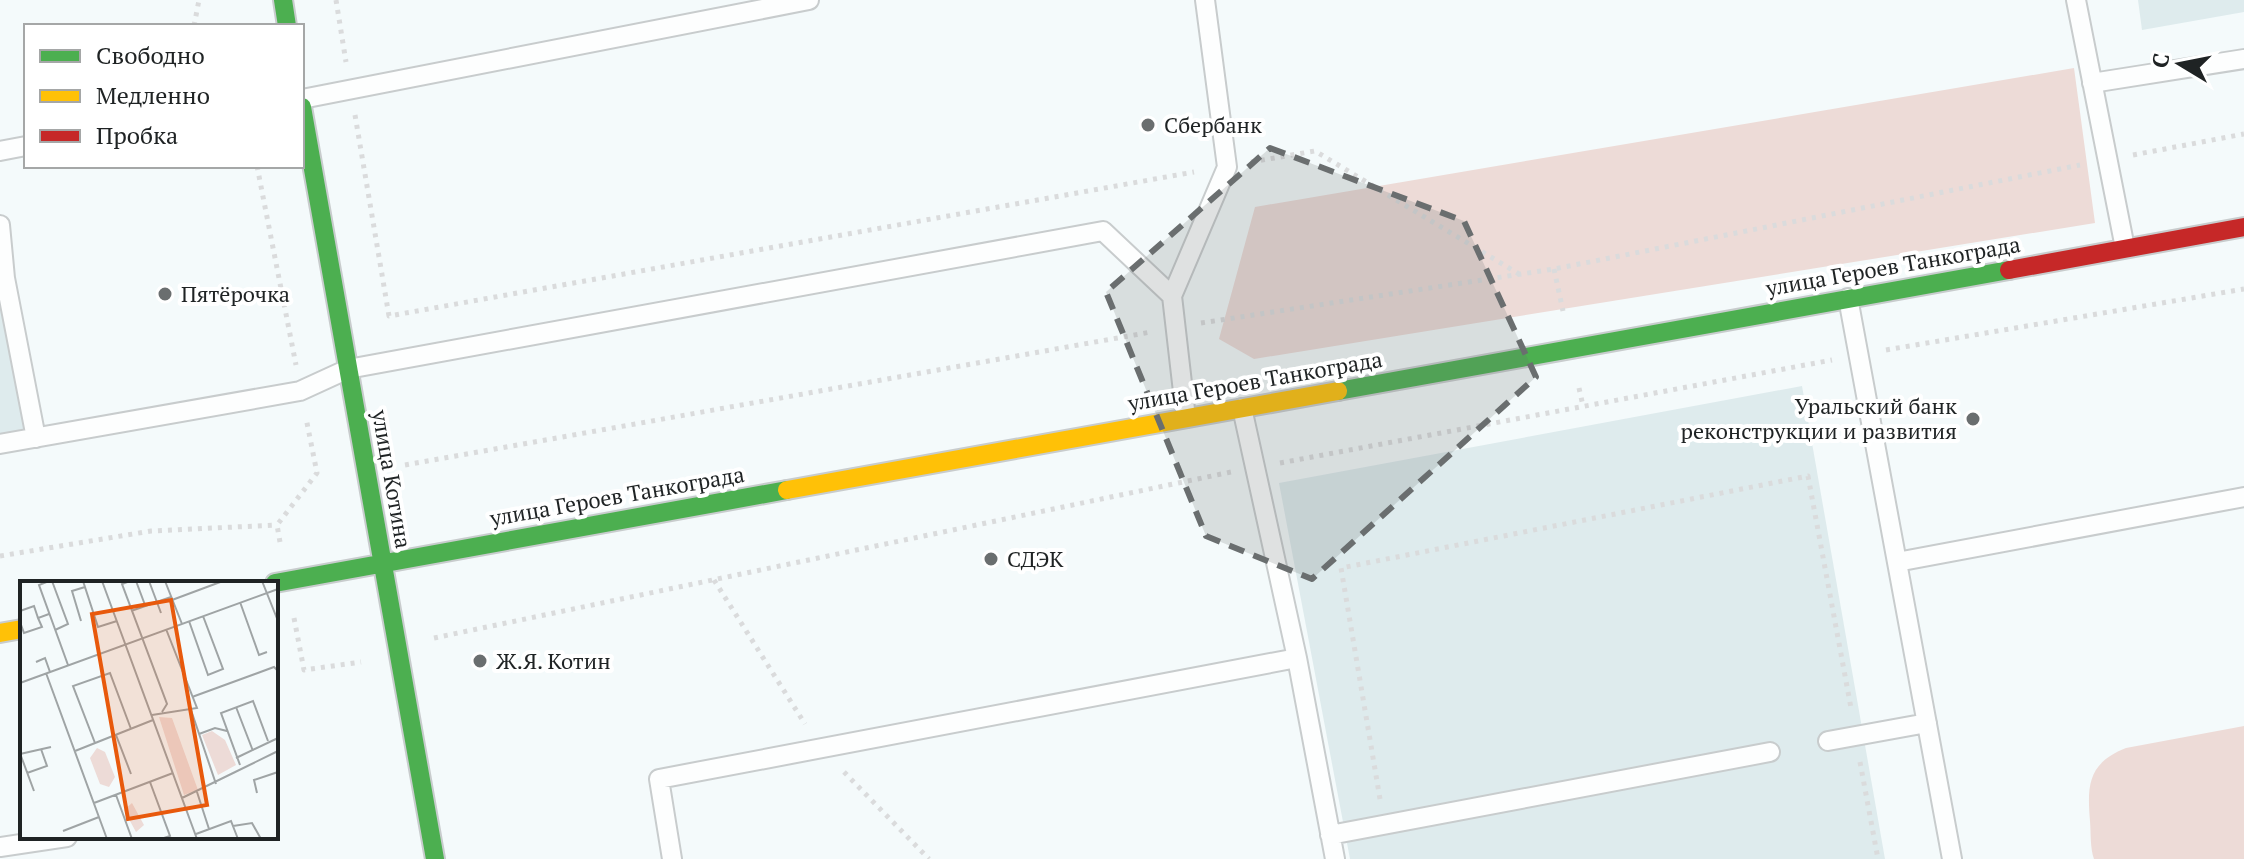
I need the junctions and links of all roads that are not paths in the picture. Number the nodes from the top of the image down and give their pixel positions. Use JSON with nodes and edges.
{"nodes":[{"id":1,"x":283,"y":0,"type":"edge"},
{"id":2,"x":809,"y":0,"type":"edge"},
{"id":3,"x":1205,"y":0,"type":"edge"},
{"id":4,"x":2076,"y":0,"type":"edge"},
{"id":5,"x":287,"y":24,"type":"edge"},
{"id":6,"x":2244,"y":59,"type":"edge"},
{"id":7,"x":2092,"y":83,"type":"junction"},
{"id":8,"x":304,"y":99,"type":"edge"},
{"id":9,"x":304,"y":118,"type":"edge"},
{"id":10,"x":24,"y":146,"type":"edge"},
{"id":11,"x":0,"y":151,"type":"edge"},
{"id":12,"x":0,"y":225,"type":"edge"},
{"id":13,"x":2244,"y":227,"type":"edge"},
{"id":14,"x":2125,"y":248,"type":"junction"},
{"id":15,"x":3,"y":279,"type":"edge"},
{"id":16,"x":1172,"y":296,"type":"junction"},
{"id":17,"x":1848,"y":298,"type":"junction"},
{"id":18,"x":348,"y":369,"type":"junction"},
{"id":19,"x":1242,"y":408,"type":"junction"},
{"id":20,"x":1186,"y":418,"type":"junction"},
{"id":21,"x":36,"y":438,"type":"junction"},
{"id":22,"x":0,"y":444,"type":"edge"},
{"id":23,"x":2244,"y":497,"type":"edge"},
{"id":24,"x":1897,"y":562,"type":"junction"},
{"id":25,"x":382,"y":563,"type":"junction"},
{"id":26,"x":281,"y":582,"type":"edge"},
{"id":27,"x":20,"y":629,"type":"edge"},
{"id":28,"x":0,"y":633,"type":"edge"},
{"id":29,"x":1297,"y":658,"type":"junction"},
{"id":30,"x":1927,"y":723,"type":"junction"},
{"id":31,"x":1828,"y":741,"type":"dead end"},
{"id":32,"x":1770,"y":752,"type":"dead end"},
{"id":33,"x":1330,"y":835,"type":"junction"},
{"id":34,"x":54,"y":839,"type":"edge"},
{"id":35,"x":0,"y":847,"type":"edge"},
{"id":36,"x":435,"y":859,"type":"edge"},
{"id":37,"x":672,"y":859,"type":"edge"},
{"id":38,"x":1335,"y":859,"type":"edge"},
{"id":39,"x":1952,"y":859,"type":"edge"}],
"edges":[{"from":1,"to":5,"type":"main road"},
{"from":2,"to":8,"type":"lane"},
{"from":3,"to":16,"type":"lane"},
{"from":4,"to":7,"type":"lane"},
{"from":6,"to":7,"type":"lane"},
{"from":7,"to":14,"type":"lane"},
{"from":9,"to":18,"type":"main road","name":"улица Котина"},
{"from":10,"to":11,"type":"lane"},
{"from":12,"to":15,"type":"lane"},
{"from":13,"to":14,"type":"main road","name":"улица Героев Танкограда"},
{"from":14,"to":17,"type":"main road","name":"улица Героев Танкограда"},
{"from":15,"to":21,"type":"lane"},
{"from":16,"to":18,"type":"lane"},
{"from":16,"to":20,"type":"lane"},
{"from":17,"to":19,"type":"main road","name":"улица Героев Танкограда"},
{"from":17,"to":24,"type":"lane"},
{"from":18,"to":21,"type":"lane"},
{"from":18,"to":25,"type":"main road","name":"улица Котина"},
{"from":19,"to":20,"type":"main road","name":"улица Героев Танкограда"},
{"from":19,"to":29,"type":"lane"},
{"from":20,"to":25,"type":"main road","name":"улица Героев Танкограда"},
{"from":21,"to":22,"type":"lane"},
{"from":23,"to":24,"type":"lane"},
{"from":24,"to":30,"type":"lane"},
{"from":25,"to":26,"type":"main road","name":"улица Героев Танкограда"},
{"from":25,"to":36,"type":"main road","name":"улица Котина"},
{"from":27,"to":28,"type":"main road"},
{"from":29,"to":33,"type":"lane"},
{"from":29,"to":37,"type":"lane"},
{"from":30,"to":31,"type":"lane"},
{"from":30,"to":39,"type":"lane"},
{"from":32,"to":33,"type":"lane"},
{"from":33,"to":38,"type":"lane"},
{"from":34,"to":35,"type":"lane"}]}
